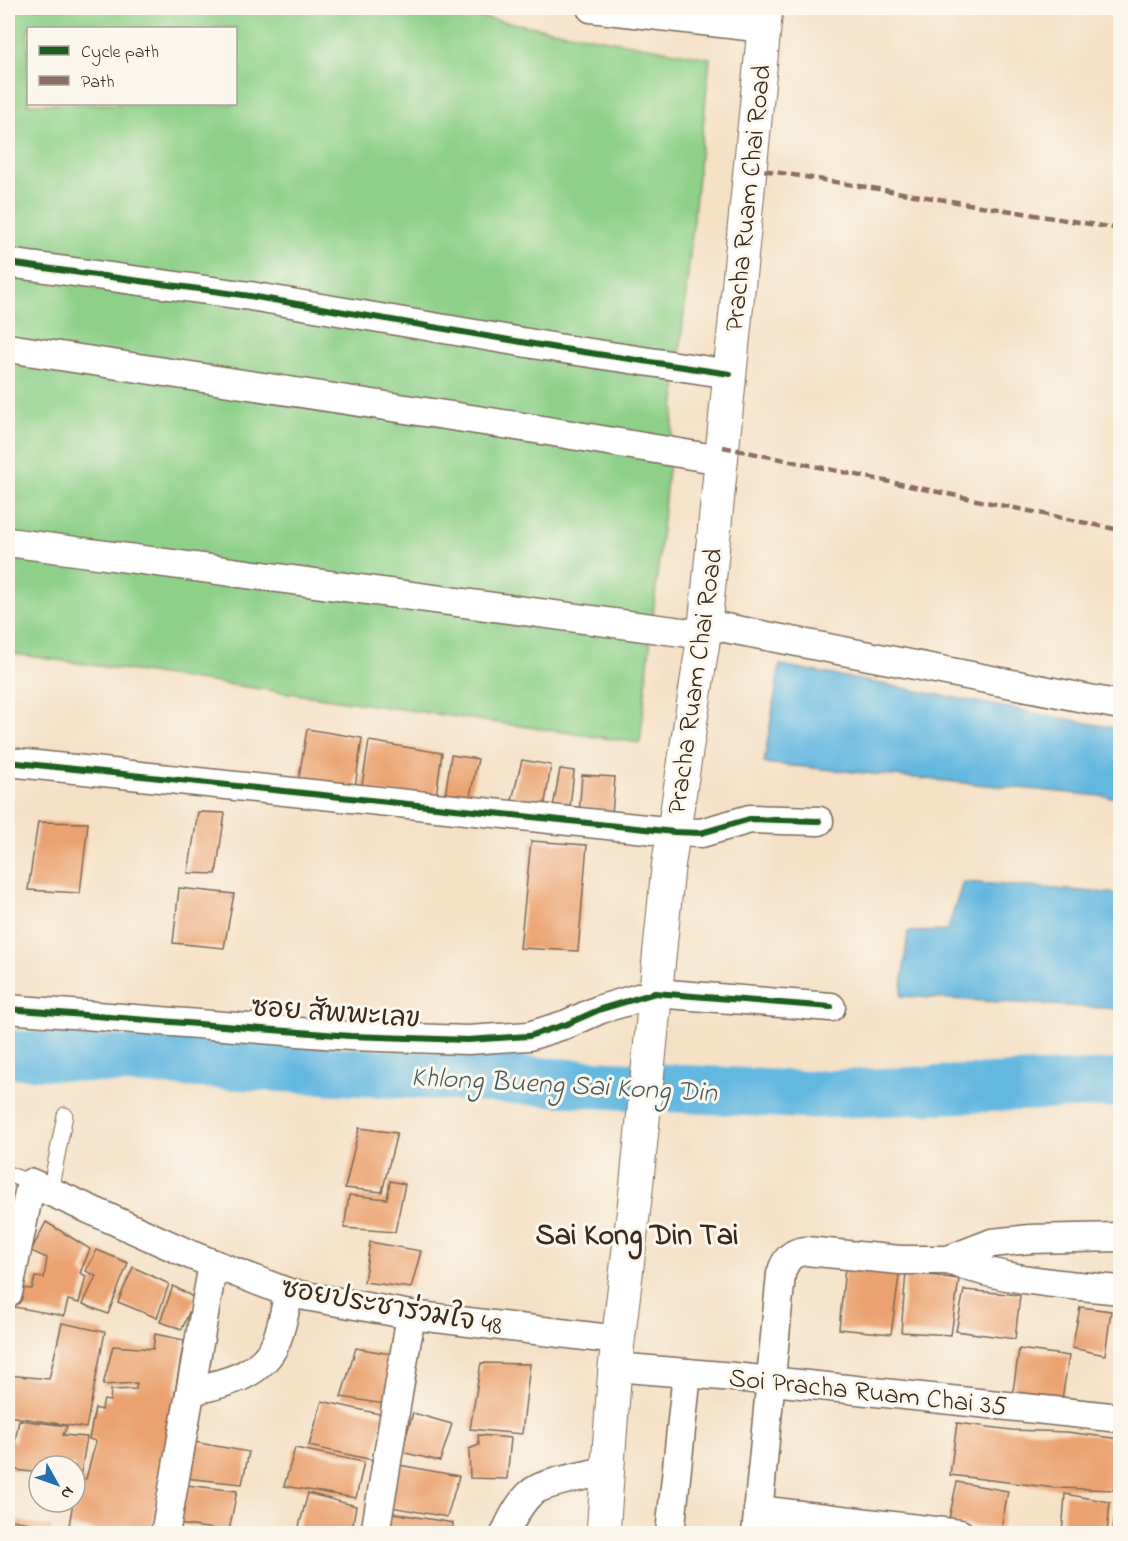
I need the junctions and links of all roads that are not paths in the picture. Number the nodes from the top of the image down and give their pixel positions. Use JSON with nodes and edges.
{"nodes":[{"id":1,"x":591,"y":8,"type":"edge"},
{"id":2,"x":765,"y":18,"type":"edge"},
{"id":3,"x":8,"y":263,"type":"edge"},
{"id":4,"x":8,"y":348,"type":"edge"},
{"id":5,"x":730,"y":374,"type":"junction"},
{"id":6,"x":722,"y":459,"type":"junction"},
{"id":7,"x":8,"y":542,"type":"edge"},
{"id":8,"x":705,"y":629,"type":"junction"},
{"id":9,"x":1120,"y":705,"type":"edge"},
{"id":10,"x":8,"y":762,"type":"edge"},
{"id":11,"x":819,"y":820,"type":"dead end"},
{"id":12,"x":674,"y":832,"type":"junction"},
{"id":13,"x":655,"y":993,"type":"junction"},
{"id":14,"x":831,"y":1007,"type":"dead end"},
{"id":15,"x":8,"y":1009,"type":"edge"},
{"id":16,"x":65,"y":1115,"type":"dead end"},
{"id":17,"x":30,"y":1183,"type":"edge"},
{"id":18,"x":1120,"y":1237,"type":"edge"},
{"id":19,"x":948,"y":1260,"type":"junction"},
{"id":20,"x":213,"y":1264,"type":"junction"},
{"id":21,"x":1120,"y":1290,"type":"edge"},
{"id":22,"x":8,"y":1293,"type":"edge"},
{"id":23,"x":289,"y":1293,"type":"junction"},
{"id":24,"x":411,"y":1315,"type":"junction"},
{"id":25,"x":617,"y":1353,"type":"junction"},
{"id":26,"x":687,"y":1373,"type":"junction"},
{"id":27,"x":770,"y":1381,"type":"junction"},
{"id":28,"x":191,"y":1391,"type":"junction"},
{"id":29,"x":1120,"y":1418,"type":"edge"},
{"id":30,"x":608,"y":1470,"type":"junction"},
{"id":31,"x":757,"y":1522,"type":"edge"},
{"id":32,"x":165,"y":1533,"type":"edge"},
{"id":33,"x":375,"y":1533,"type":"edge"},
{"id":34,"x":505,"y":1533,"type":"edge"},
{"id":35,"x":603,"y":1533,"type":"edge"},
{"id":36,"x":670,"y":1533,"type":"edge"},
{"id":37,"x":960,"y":1533,"type":"edge"}],
"edges":[{"from":1,"to":2,"type":"street"},
{"from":2,"to":5,"type":"main road","name":"Pracha Ruam Chai Road"},
{"from":3,"to":5,"type":"street"},
{"from":4,"to":6,"type":"street"},
{"from":5,"to":6,"type":"main road","name":"Pracha Ruam Chai Road"},
{"from":6,"to":8,"type":"main road","name":"Pracha Ruam Chai Road"},
{"from":7,"to":8,"type":"street"},
{"from":8,"to":9,"type":"street"},
{"from":8,"to":12,"type":"main road","name":"Pracha Ruam Chai Road"},
{"from":10,"to":12,"type":"street"},
{"from":11,"to":12,"type":"street"},
{"from":12,"to":13,"type":"main road","name":"Pracha Ruam Chai Road"},
{"from":13,"to":14,"type":"street"},
{"from":13,"to":15,"type":"street","name":"ซอย สัพพะเลข"},
{"from":13,"to":25,"type":"main road","name":"Pracha Ruam Chai Road"},
{"from":16,"to":17,"type":"lane"},
{"from":17,"to":20,"type":"street","name":"ซอยประชาร่วมใจ 48"},
{"from":17,"to":22,"type":"street"},
{"from":18,"to":19,"type":"street"},
{"from":19,"to":21,"type":"street"},
{"from":19,"to":27,"type":"street"},
{"from":20,"to":23,"type":"street","name":"ซอยประชาร่วมใจ 48"},
{"from":20,"to":28,"type":"street"},
{"from":23,"to":24,"type":"street","name":"ซอยประชาร่วมใจ 48"},
{"from":23,"to":28,"type":"street"},
{"from":24,"to":25,"type":"street","name":"ซอยประชาร่วมใจ 48"},
{"from":24,"to":33,"type":"street"},
{"from":25,"to":26,"type":"street","name":"Soi Pracha Ruam Chai 35"},
{"from":25,"to":30,"type":"main road","name":"Pracha Ruam Chai Road"},
{"from":26,"to":27,"type":"street","name":"Soi Pracha Ruam Chai 35"},
{"from":26,"to":36,"type":"street"},
{"from":27,"to":29,"type":"street","name":"Soi Pracha Ruam Chai 35"},
{"from":27,"to":31,"type":"street"},
{"from":28,"to":32,"type":"street"},
{"from":30,"to":34,"type":"street"},
{"from":30,"to":35,"type":"main road","name":"Pracha Ruam Chai Road"},
{"from":31,"to":37,"type":"street"}]}
